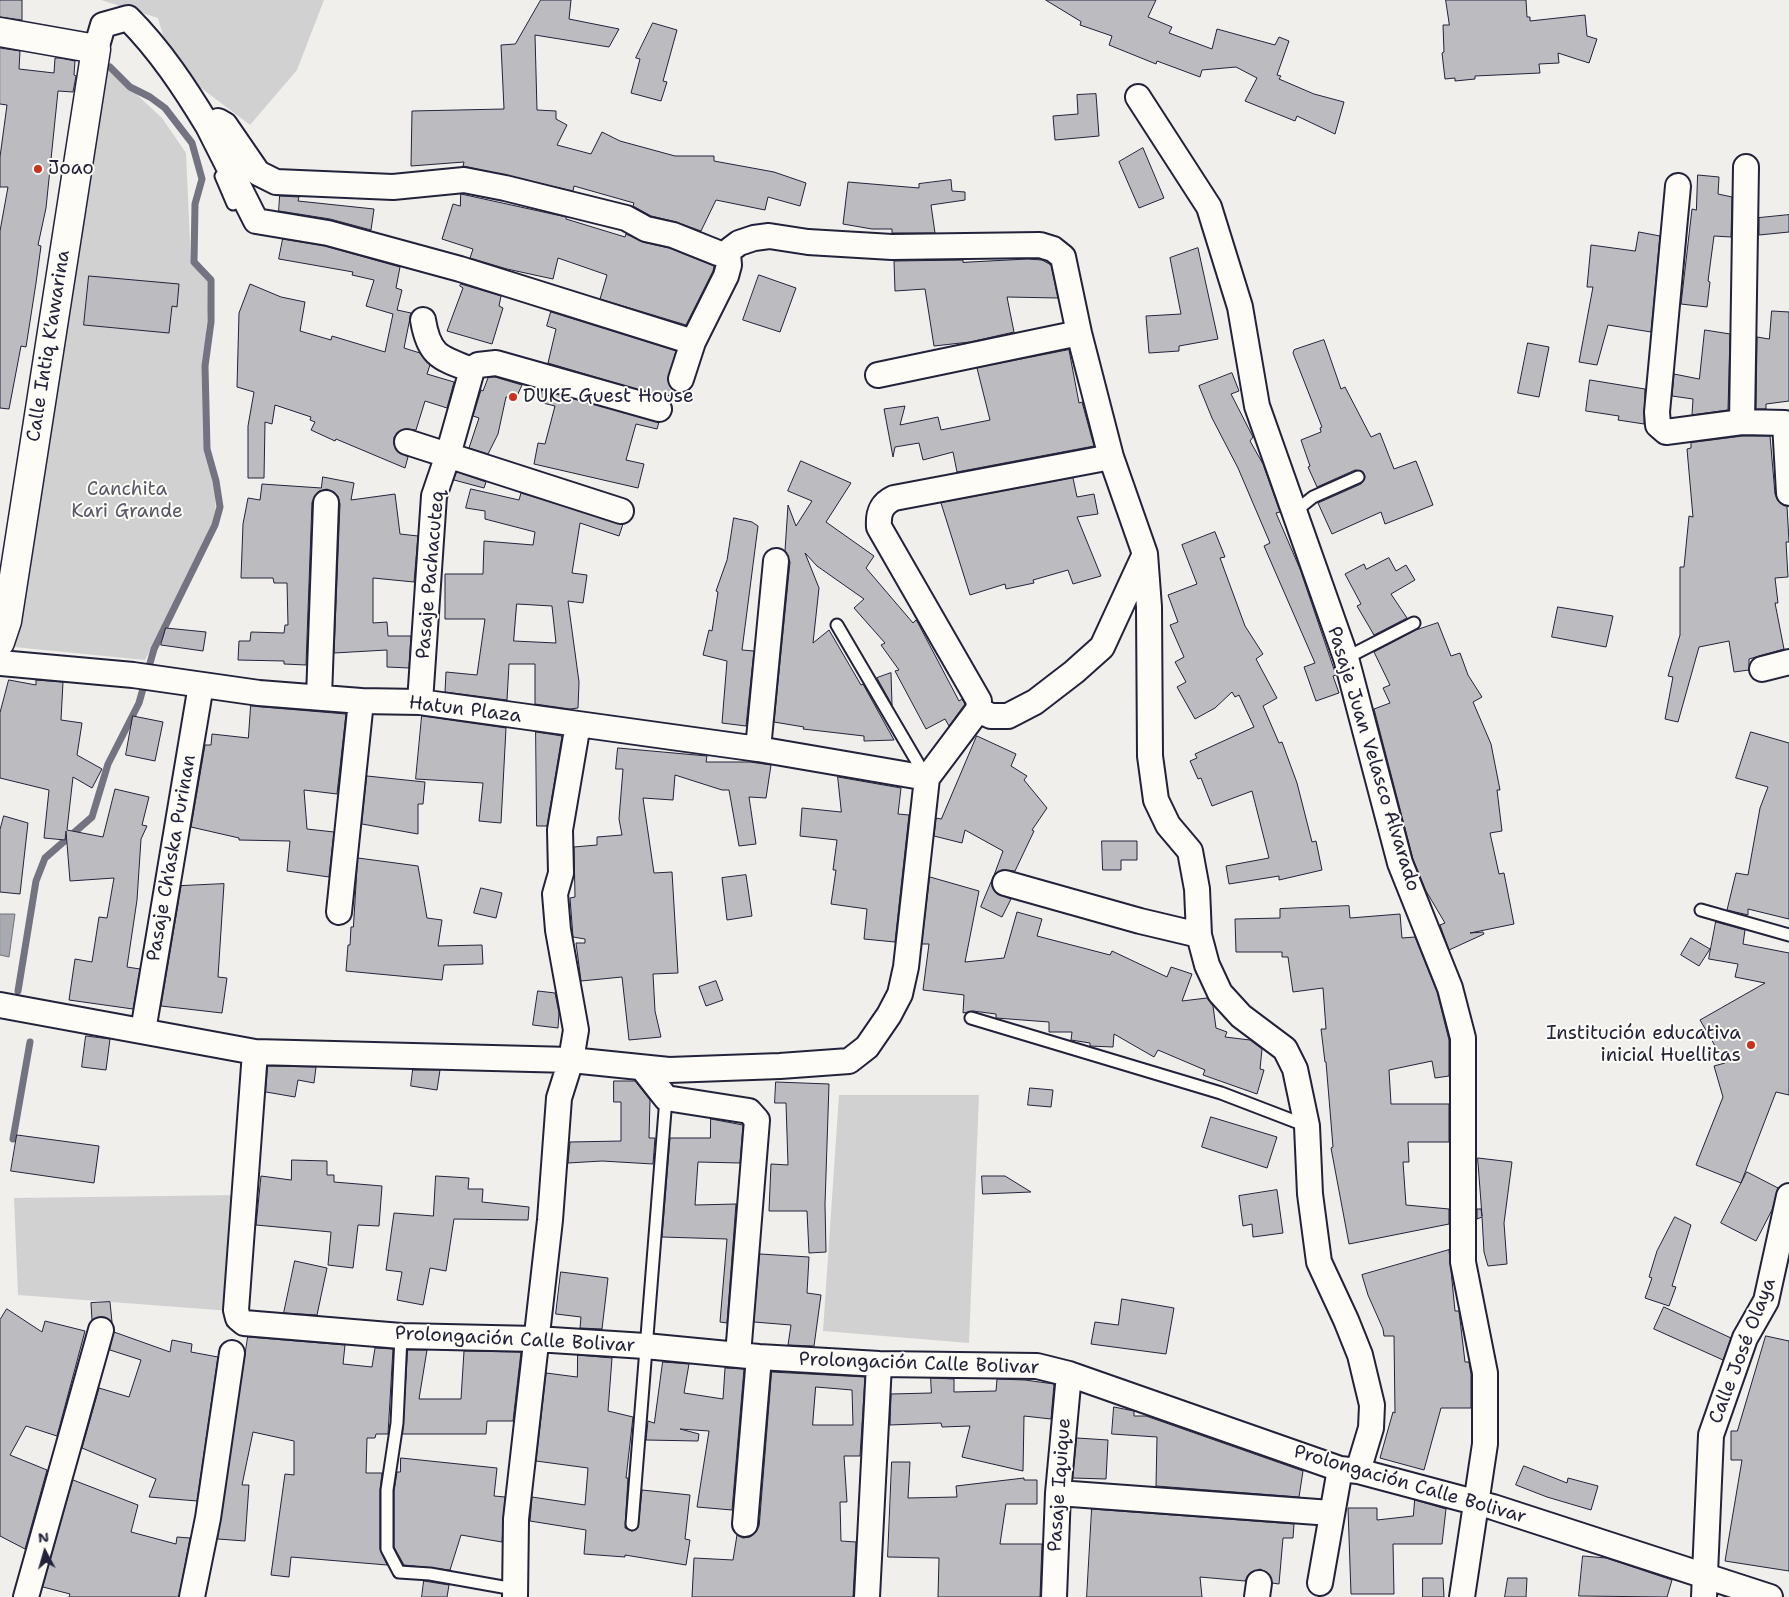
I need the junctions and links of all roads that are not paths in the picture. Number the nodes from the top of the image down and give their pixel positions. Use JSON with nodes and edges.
{"nodes":[{"id":1,"x":0,"y":32,"type":"edge"},
{"id":2,"x":96,"y":49,"type":"junction"},
{"id":3,"x":1138,"y":97,"type":"dead end"},
{"id":4,"x":208,"y":126,"type":"junction"},
{"id":5,"x":1746,"y":167,"type":"dead end"},
{"id":6,"x":1678,"y":186,"type":"dead end"},
{"id":7,"x":233,"y":204,"type":"dead end"},
{"id":8,"x":728,"y":254,"type":"junction"},
{"id":9,"x":423,"y":320,"type":"dead end"},
{"id":10,"x":1079,"y":333,"type":"junction"},
{"id":11,"x":693,"y":342,"type":"junction"},
{"id":12,"x":475,"y":368,"type":"junction"},
{"id":13,"x":878,"y":375,"type":"dead end"},
{"id":14,"x":681,"y":379,"type":"dead end"},
{"id":15,"x":659,"y":409,"type":"dead end"},
{"id":16,"x":1787,"y":421,"type":"edge"},
{"id":17,"x":1742,"y":422,"type":"junction"},
{"id":18,"x":407,"y":442,"type":"dead end"},
{"id":19,"x":448,"y":455,"type":"junction"},
{"id":20,"x":1111,"y":457,"type":"junction"},
{"id":21,"x":1358,"y":477,"type":"dead end"},
{"id":22,"x":1789,"y":493,"type":"edge"},
{"id":23,"x":326,"y":503,"type":"dead end"},
{"id":24,"x":621,"y":511,"type":"dead end"},
{"id":25,"x":1293,"y":513,"type":"junction"},
{"id":26,"x":1145,"y":554,"type":"junction"},
{"id":27,"x":776,"y":561,"type":"dead end"},
{"id":28,"x":1414,"y":623,"type":"dead end"},
{"id":29,"x":837,"y":625,"type":"dead end"},
{"id":30,"x":0,"y":642,"type":"edge"},
{"id":31,"x":1346,"y":658,"type":"junction"},
{"id":32,"x":1789,"y":662,"type":"edge"},
{"id":33,"x":0,"y":663,"type":"edge"},
{"id":34,"x":1762,"y":669,"type":"dead end"},
{"id":35,"x":201,"y":685,"type":"junction"},
{"id":36,"x":319,"y":697,"type":"junction"},
{"id":37,"x":361,"y":702,"type":"junction"},
{"id":38,"x":420,"y":702,"type":"junction"},
{"id":39,"x":978,"y":710,"type":"junction"},
{"id":40,"x":578,"y":724,"type":"junction"},
{"id":41,"x":758,"y":748,"type":"junction"},
{"id":42,"x":927,"y":778,"type":"junction"},
{"id":43,"x":1005,"y":883,"type":"dead end"},
{"id":44,"x":1701,"y":910,"type":"dead end"},
{"id":45,"x":339,"y":912,"type":"dead end"},
{"id":46,"x":1199,"y":935,"type":"junction"},
{"id":47,"x":1789,"y":935,"type":"edge"},
{"id":48,"x":0,"y":1005,"type":"edge"},
{"id":49,"x":971,"y":1018,"type":"dead end"},
{"id":50,"x":142,"y":1031,"type":"junction"},
{"id":51,"x":255,"y":1052,"type":"junction"},
{"id":52,"x":571,"y":1060,"type":"junction"},
{"id":53,"x":644,"y":1070,"type":"junction"},
{"id":54,"x":666,"y":1098,"type":"junction"},
{"id":55,"x":1307,"y":1126,"type":"junction"},
{"id":56,"x":1789,"y":1196,"type":"edge"},
{"id":57,"x":101,"y":1330,"type":"dead end"},
{"id":58,"x":401,"y":1336,"type":"junction"},
{"id":59,"x":536,"y":1339,"type":"junction"},
{"id":60,"x":645,"y":1346,"type":"junction"},
{"id":61,"x":232,"y":1353,"type":"dead end"},
{"id":62,"x":748,"y":1356,"type":"junction"},
{"id":63,"x":879,"y":1364,"type":"junction"},
{"id":64,"x":1069,"y":1374,"type":"junction"},
{"id":65,"x":1349,"y":1470,"type":"junction"},
{"id":66,"x":1058,"y":1493,"type":"junction"},
{"id":67,"x":1476,"y":1503,"type":"junction"},
{"id":68,"x":1332,"y":1514,"type":"junction"},
{"id":69,"x":632,"y":1524,"type":"dead end"},
{"id":70,"x":745,"y":1524,"type":"dead end"},
{"id":71,"x":1320,"y":1584,"type":"dead end"},
{"id":72,"x":1704,"y":1587,"type":"edge"},
{"id":73,"x":514,"y":1593,"type":"edge"},
{"id":74,"x":26,"y":1597,"type":"edge"},
{"id":75,"x":192,"y":1597,"type":"edge"},
{"id":76,"x":867,"y":1597,"type":"edge"},
{"id":77,"x":1054,"y":1597,"type":"edge"},
{"id":78,"x":1462,"y":1597,"type":"edge"},
{"id":79,"x":1770,"y":1597,"type":"edge"}],
"edges":[{"from":1,"to":2,"type":"street"},
{"from":2,"to":4,"type":"street"},
{"from":2,"to":30,"type":"street","name":"Calle Intiq K'awarina"},
{"from":3,"to":25,"type":"street","name":"Pasaje Juan Velasco Alvarado"},
{"from":4,"to":7,"type":"lane"},
{"from":4,"to":8,"type":"street"},
{"from":4,"to":11,"type":"street"},
{"from":5,"to":17,"type":"street"},
{"from":6,"to":17,"type":"street"},
{"from":8,"to":10,"type":"street"},
{"from":8,"to":11,"type":"street"},
{"from":9,"to":12,"type":"street"},
{"from":10,"to":13,"type":"street"},
{"from":10,"to":20,"type":"street"},
{"from":11,"to":14,"type":"street"},
{"from":12,"to":15,"type":"street"},
{"from":12,"to":19,"type":"street","name":"Pasaje Pachacuteq"},
{"from":16,"to":17,"type":"street"},
{"from":16,"to":22,"type":"street"},
{"from":18,"to":19,"type":"street"},
{"from":19,"to":24,"type":"street"},
{"from":19,"to":38,"type":"street","name":"Pasaje Pachacuteq"},
{"from":20,"to":26,"type":"street"},
{"from":20,"to":39,"type":"street"},
{"from":21,"to":25,"type":"lane"},
{"from":23,"to":36,"type":"street"},
{"from":25,"to":31,"type":"street","name":"Pasaje Juan Velasco Alvarado"},
{"from":26,"to":39,"type":"street"},
{"from":26,"to":46,"type":"street"},
{"from":27,"to":41,"type":"street"},
{"from":28,"to":31,"type":"lane"},
{"from":29,"to":42,"type":"lane"},
{"from":31,"to":67,"type":"street","name":"Pasaje Juan Velasco Alvarado"},
{"from":32,"to":34,"type":"street"},
{"from":33,"to":35,"type":"street","name":"Hatun Plaza"},
{"from":35,"to":36,"type":"street","name":"Hatun Plaza"},
{"from":35,"to":50,"type":"street","name":"Pasaje Ch'aska Purinan"},
{"from":36,"to":37,"type":"street","name":"Hatun Plaza"},
{"from":37,"to":38,"type":"street","name":"Hatun Plaza"},
{"from":37,"to":45,"type":"street"},
{"from":38,"to":40,"type":"street","name":"Hatun Plaza"},
{"from":39,"to":42,"type":"street"},
{"from":40,"to":41,"type":"street","name":"Hatun Plaza"},
{"from":40,"to":52,"type":"street"},
{"from":41,"to":42,"type":"street","name":"Hatun Plaza"},
{"from":42,"to":53,"type":"street"},
{"from":43,"to":46,"type":"street"},
{"from":44,"to":47,"type":"lane"},
{"from":46,"to":55,"type":"street"},
{"from":48,"to":50,"type":"street"},
{"from":49,"to":55,"type":"lane"},
{"from":50,"to":51,"type":"street"},
{"from":51,"to":52,"type":"street"},
{"from":51,"to":58,"type":"street","name":"Prolongación Calle Bolivar"},
{"from":52,"to":53,"type":"street"},
{"from":52,"to":59,"type":"street"},
{"from":53,"to":54,"type":"street"},
{"from":54,"to":60,"type":"lane"},
{"from":54,"to":62,"type":"street"},
{"from":55,"to":65,"type":"street"},
{"from":56,"to":72,"type":"street","name":"Calle José Olaya"},
{"from":57,"to":74,"type":"street"},
{"from":58,"to":59,"type":"street","name":"Prolongación Calle Bolivar"},
{"from":58,"to":73,"type":"lane"},
{"from":59,"to":60,"type":"street","name":"Prolongación Calle Bolivar"},
{"from":59,"to":73,"type":"street"},
{"from":60,"to":62,"type":"street","name":"Prolongación Calle Bolivar"},
{"from":60,"to":69,"type":"lane"},
{"from":61,"to":75,"type":"street"},
{"from":62,"to":63,"type":"street","name":"Prolongación Calle Bolivar"},
{"from":62,"to":70,"type":"street"},
{"from":63,"to":64,"type":"street","name":"Prolongación Calle Bolivar"},
{"from":63,"to":76,"type":"street"},
{"from":64,"to":65,"type":"street","name":"Prolongación Calle Bolivar"},
{"from":64,"to":66,"type":"street","name":"Pasaje Iquique"},
{"from":65,"to":67,"type":"street","name":"Prolongación Calle Bolivar"},
{"from":65,"to":68,"type":"street"},
{"from":66,"to":68,"type":"street"},
{"from":66,"to":77,"type":"street","name":"Pasaje Iquique"},
{"from":67,"to":72,"type":"street","name":"Prolongación Calle Bolivar"},
{"from":67,"to":78,"type":"street","name":"Pasaje Juan Velasco Alvarado"},
{"from":68,"to":71,"type":"street"},
{"from":72,"to":79,"type":"street","name":"Prolongación Calle Bolivar"}]}
